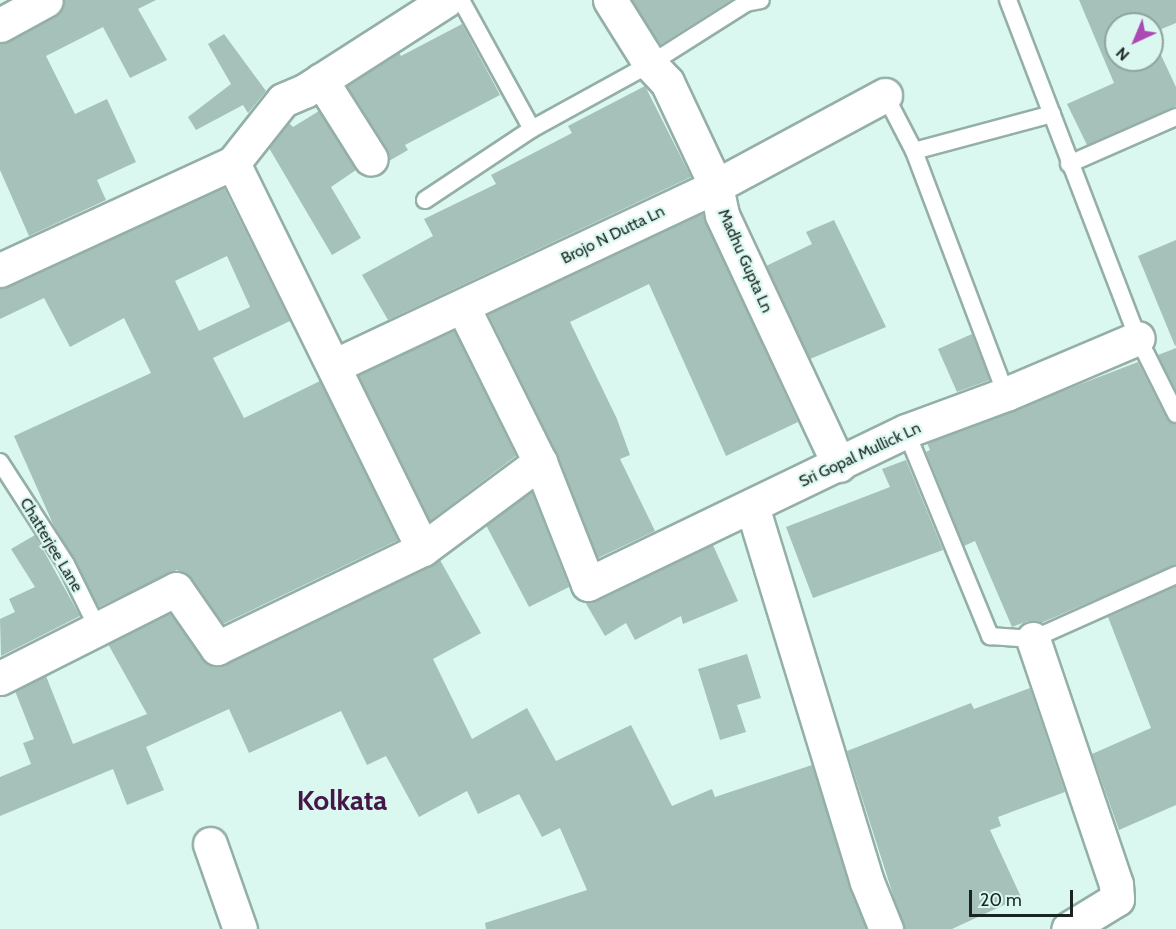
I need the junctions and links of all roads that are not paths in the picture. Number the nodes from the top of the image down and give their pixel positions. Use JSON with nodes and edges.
{"nodes":[{"id":1,"x":46,"y":0,"type":"edge"},
{"id":2,"x":446,"y":0,"type":"edge"},
{"id":3,"x":461,"y":0,"type":"edge"},
{"id":4,"x":610,"y":0,"type":"edge"},
{"id":5,"x":761,"y":0,"type":"edge"},
{"id":6,"x":1008,"y":0,"type":"edge"},
{"id":7,"x":4,"y":15,"type":"edge"},
{"id":8,"x":650,"y":64,"type":"junction"},
{"id":9,"x":321,"y":80,"type":"junction"},
{"id":10,"x":885,"y":95,"type":"joint"},
{"id":11,"x":1052,"y":114,"type":"junction"},
{"id":12,"x":1176,"y":117,"type":"edge"},
{"id":13,"x":532,"y":129,"type":"junction"},
{"id":14,"x":914,"y":151,"type":"junction"},
{"id":15,"x":371,"y":159,"type":"dead end"},
{"id":16,"x":233,"y":163,"type":"junction"},
{"id":17,"x":1069,"y":164,"type":"junction"},
{"id":18,"x":716,"y":186,"type":"junction"},
{"id":19,"x":425,"y":200,"type":"dead end"},
{"id":20,"x":0,"y":270,"type":"edge"},
{"id":21,"x":463,"y":307,"type":"junction"},
{"id":22,"x":1138,"y":338,"type":"junction"},
{"id":23,"x":336,"y":365,"type":"junction"},
{"id":24,"x":1170,"y":384,"type":"edge"},
{"id":25,"x":1006,"y":394,"type":"junction"},
{"id":26,"x":1176,"y":414,"type":"edge"},
{"id":27,"x":906,"y":431,"type":"junction"},
{"id":28,"x":0,"y":462,"type":"edge"},
{"id":29,"x":540,"y":462,"type":"junction"},
{"id":30,"x":839,"y":465,"type":"junction"},
{"id":31,"x":752,"y":506,"type":"junction"},
{"id":32,"x":423,"y":549,"type":"junction"},
{"id":33,"x":1176,"y":575,"type":"edge"},
{"id":34,"x":99,"y":631,"type":"junction"},
{"id":35,"x":1033,"y":639,"type":"junction"},
{"id":36,"x":0,"y":678,"type":"edge"},
{"id":37,"x":210,"y":844,"type":"dead end"},
{"id":38,"x":240,"y":929,"type":"edge"},
{"id":39,"x":886,"y":929,"type":"edge"},
{"id":40,"x":1068,"y":929,"type":"edge"}],
"edges":[{"from":1,"to":7,"type":"street"},
{"from":2,"to":9,"type":"street"},
{"from":3,"to":13,"type":"lane"},
{"from":4,"to":8,"type":"street","name":"Madhu Gupta Ln"},
{"from":5,"to":8,"type":"lane"},
{"from":6,"to":11,"type":"lane"},
{"from":8,"to":13,"type":"lane"},
{"from":8,"to":18,"type":"street","name":"Madhu Gupta Ln"},
{"from":9,"to":15,"type":"street"},
{"from":9,"to":16,"type":"street"},
{"from":10,"to":14,"type":"lane"},
{"from":10,"to":18,"type":"street","name":"Brojo N Dutta Ln"},
{"from":11,"to":14,"type":"lane"},
{"from":11,"to":17,"type":"lane"},
{"from":12,"to":17,"type":"lane"},
{"from":13,"to":19,"type":"lane"},
{"from":14,"to":25,"type":"lane"},
{"from":16,"to":20,"type":"street"},
{"from":16,"to":23,"type":"street"},
{"from":17,"to":22,"type":"lane"},
{"from":18,"to":21,"type":"street","name":"Brojo N Dutta Ln"},
{"from":18,"to":30,"type":"street","name":"Madhu Gupta Ln"},
{"from":21,"to":23,"type":"street","name":"Brojo N Dutta Ln"},
{"from":21,"to":29,"type":"street"},
{"from":22,"to":24,"type":"lane"},
{"from":22,"to":25,"type":"street","name":"Sri Gopal Mullick Ln"},
{"from":23,"to":32,"type":"street"},
{"from":24,"to":26,"type":"lane"},
{"from":25,"to":27,"type":"street","name":"Sri Gopal Mullick Ln"},
{"from":27,"to":30,"type":"street","name":"Sri Gopal Mullick Ln"},
{"from":27,"to":35,"type":"lane"},
{"from":28,"to":34,"type":"lane","name":"Chatterjee Lane"},
{"from":29,"to":31,"type":"street","name":"Sri Gopal Mullick Ln"},
{"from":29,"to":32,"type":"street"},
{"from":30,"to":31,"type":"street","name":"Sri Gopal Mullick Ln"},
{"from":31,"to":39,"type":"street"},
{"from":32,"to":34,"type":"street"},
{"from":33,"to":35,"type":"lane"},
{"from":34,"to":36,"type":"street"},
{"from":35,"to":40,"type":"street"},
{"from":37,"to":38,"type":"street"}]}
